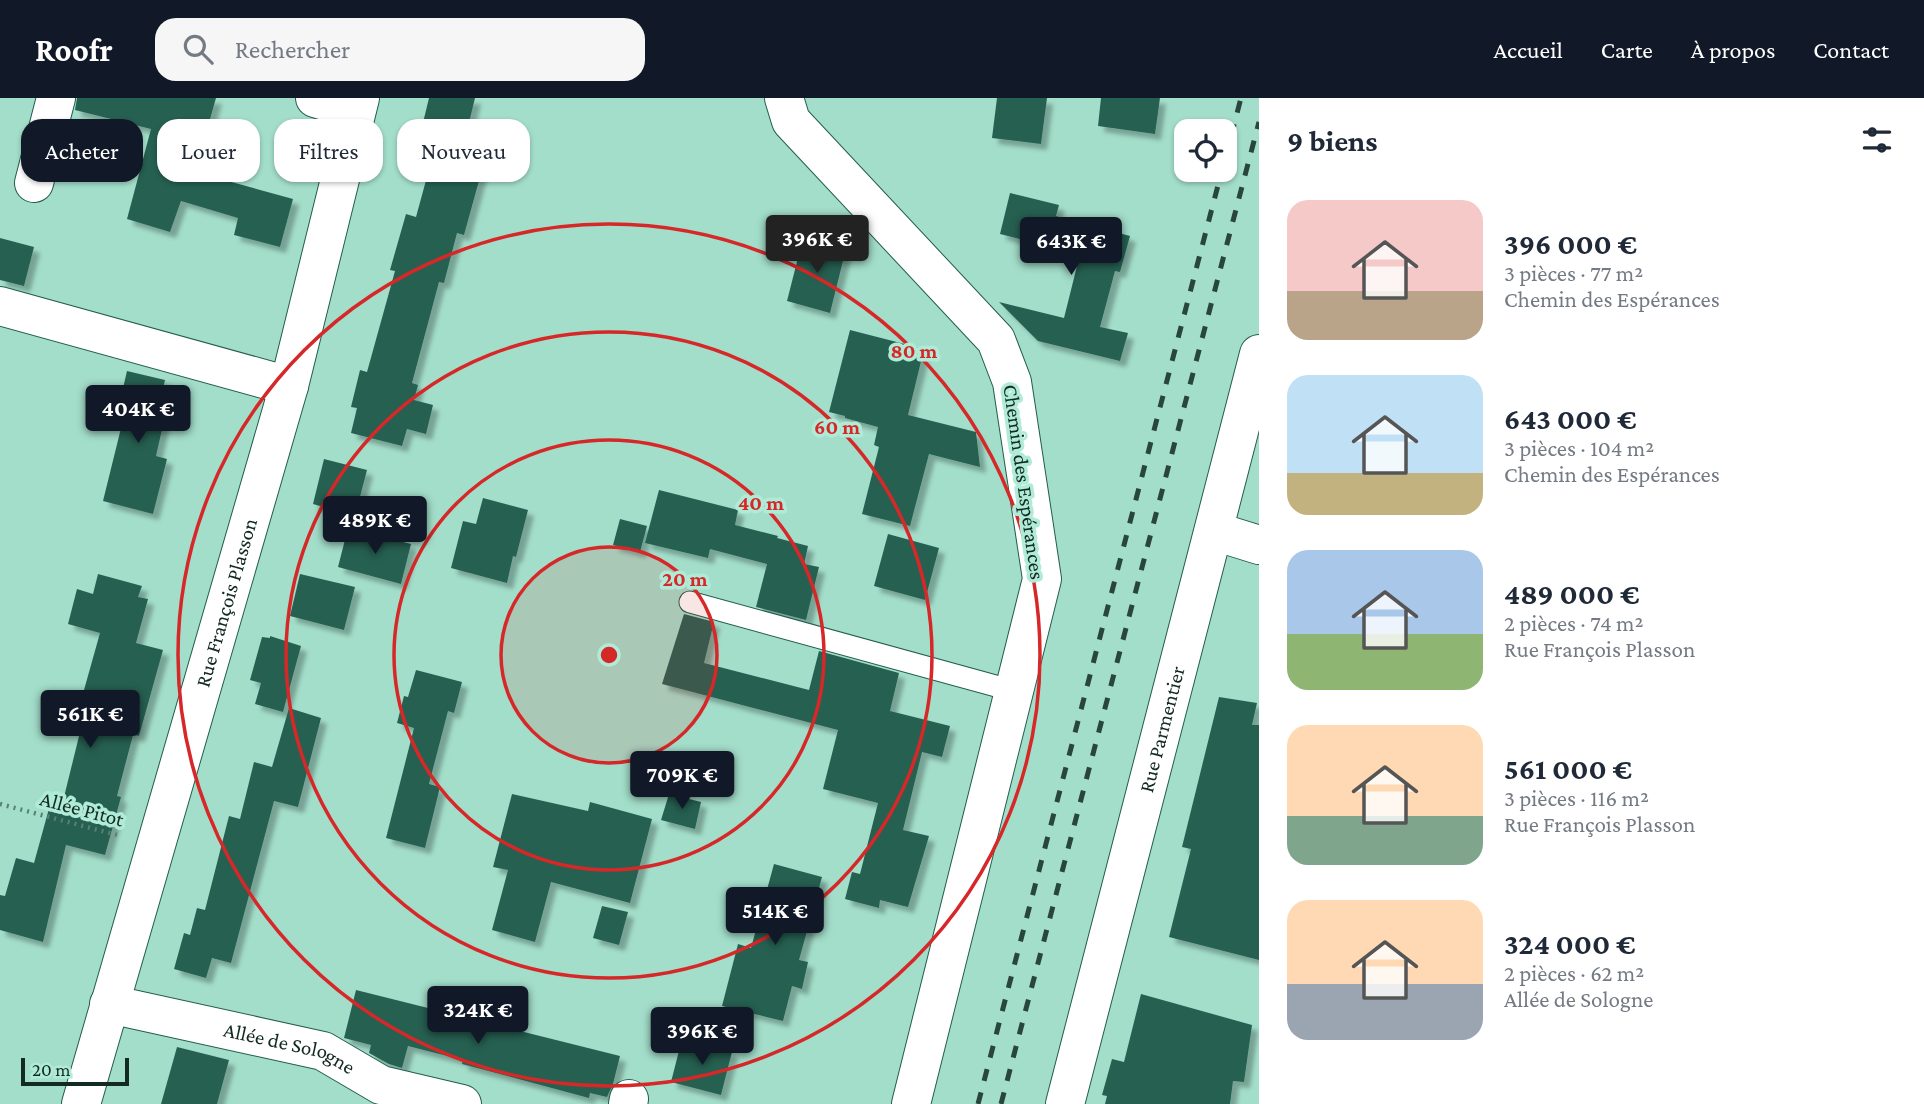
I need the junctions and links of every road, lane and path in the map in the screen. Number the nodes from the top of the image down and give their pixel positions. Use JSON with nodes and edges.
{"nodes":[{"id":1,"x":56,"y":98,"type":"edge"},
{"id":2,"x":315,"y":98,"type":"edge"},
{"id":3,"x":360,"y":98,"type":"edge"},
{"id":4,"x":784,"y":98,"type":"edge"},
{"id":5,"x":34,"y":183,"type":"dead end"},
{"id":6,"x":0,"y":306,"type":"edge"},
{"id":7,"x":1259,"y":354,"type":"edge"},
{"id":8,"x":289,"y":386,"type":"junction"},
{"id":9,"x":1213,"y":531,"type":"junction"},
{"id":10,"x":1259,"y":545,"type":"edge"},
{"id":11,"x":690,"y":602,"type":"dead end"},
{"id":12,"x":1014,"y":691,"type":"junction"},
{"id":13,"x":0,"y":804,"type":"edge"},
{"id":14,"x":157,"y":845,"type":"junction"},
{"id":15,"x":109,"y":1004,"type":"junction"},
{"id":16,"x":81,"y":1104,"type":"edge"},
{"id":17,"x":462,"y":1104,"type":"edge"},
{"id":18,"x":911,"y":1104,"type":"edge"},
{"id":19,"x":1065,"y":1104,"type":"edge"}],
"edges":[{"from":1,"to":5,"type":"street"},
{"from":2,"to":3,"type":"street"},
{"from":3,"to":8,"type":"street","name":"Rue François Plasson"},
{"from":4,"to":12,"type":"street","name":"Chemin des Espérances"},
{"from":6,"to":8,"type":"street"},
{"from":7,"to":9,"type":"street","name":"Rue Parmentier"},
{"from":8,"to":14,"type":"street","name":"Rue François Plasson"},
{"from":9,"to":10,"type":"street"},
{"from":9,"to":19,"type":"street","name":"Rue Parmentier"},
{"from":11,"to":12,"type":"lane"},
{"from":12,"to":18,"type":"street","name":"Chemin des Espérances"},
{"from":13,"to":14,"type":"path","name":"Allée Pitot"},
{"from":14,"to":15,"type":"street","name":"Rue François Plasson"},
{"from":15,"to":16,"type":"street","name":"Rue François Plasson"},
{"from":15,"to":17,"type":"street","name":"Allée de Sologne"}]}
